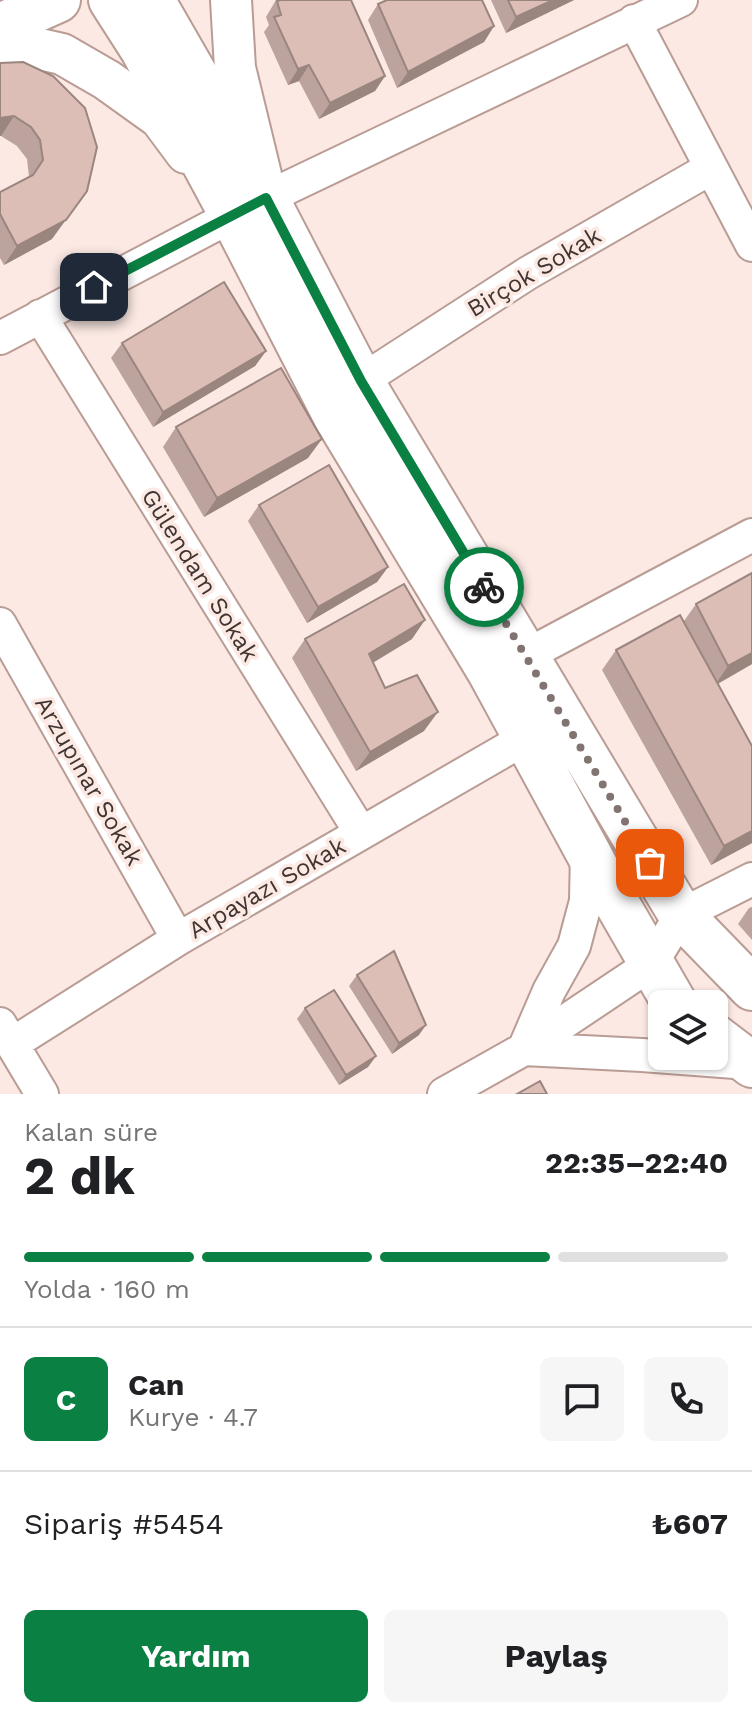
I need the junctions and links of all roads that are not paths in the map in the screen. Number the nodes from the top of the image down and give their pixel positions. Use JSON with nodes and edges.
{"nodes":[{"id":1,"x":58,"y":0,"type":"edge"},
{"id":2,"x":111,"y":0,"type":"edge"},
{"id":3,"x":152,"y":0,"type":"edge"},
{"id":4,"x":231,"y":0,"type":"edge"},
{"id":5,"x":681,"y":0,"type":"edge"},
{"id":6,"x":634,"y":21,"type":"junction"},
{"id":7,"x":0,"y":26,"type":"edge"},
{"id":8,"x":0,"y":46,"type":"edge"},
{"id":9,"x":711,"y":168,"type":"junction"},
{"id":10,"x":249,"y":207,"type":"junction"},
{"id":11,"x":752,"y":245,"type":"edge"},
{"id":12,"x":40,"y":316,"type":"junction"},
{"id":13,"x":0,"y":338,"type":"edge"},
{"id":14,"x":361,"y":381,"type":"junction"},
{"id":15,"x":752,"y":535,"type":"edge"},
{"id":16,"x":0,"y":624,"type":"edge"},
{"id":17,"x":525,"y":656,"type":"junction"},
{"id":18,"x":526,"y":738,"type":"junction"},
{"id":19,"x":361,"y":833,"type":"junction"},
{"id":20,"x":587,"y":850,"type":"junction"},
{"id":21,"x":752,"y":879,"type":"edge"},
{"id":22,"x":681,"y":915,"type":"junction"},
{"id":23,"x":178,"y":939,"type":"junction"},
{"id":24,"x":651,"y":964,"type":"junction"},
{"id":25,"x":752,"y":988,"type":"edge"},
{"id":26,"x":667,"y":990,"type":"edge"},
{"id":27,"x":6,"y":1034,"type":"edge"},
{"id":28,"x":728,"y":1047,"type":"edge"},
{"id":29,"x":524,"y":1049,"type":"junction"},
{"id":30,"x":750,"y":1064,"type":"edge"},
{"id":31,"x":42,"y":1094,"type":"edge"},
{"id":32,"x":444,"y":1094,"type":"edge"}],
"edges":[{"from":1,"to":7,"type":"main road"},
{"from":2,"to":10,"type":"main road"},
{"from":3,"to":10,"type":"main road"},
{"from":4,"to":10,"type":"street"},
{"from":5,"to":6,"type":"street"},
{"from":6,"to":9,"type":"street"},
{"from":6,"to":10,"type":"street"},
{"from":8,"to":10,"type":"street"},
{"from":9,"to":11,"type":"street"},
{"from":9,"to":14,"type":"street","name":"Birçok Sokak"},
{"from":10,"to":12,"type":"street"},
{"from":10,"to":14,"type":"main road"},
{"from":10,"to":18,"type":"main road"},
{"from":12,"to":13,"type":"street"},
{"from":12,"to":19,"type":"street","name":"Gülendam Sokak"},
{"from":14,"to":17,"type":"main road"},
{"from":15,"to":17,"type":"street"},
{"from":16,"to":23,"type":"street","name":"Arzupınar Sokak"},
{"from":17,"to":22,"type":"main road"},
{"from":18,"to":19,"type":"street","name":"Arpayazı Sokak"},
{"from":18,"to":20,"type":"main road"},
{"from":19,"to":23,"type":"street","name":"Arpayazı Sokak"},
{"from":20,"to":24,"type":"main road"},
{"from":20,"to":29,"type":"street"},
{"from":21,"to":22,"type":"street"},
{"from":22,"to":24,"type":"street"},
{"from":22,"to":25,"type":"main road"},
{"from":23,"to":27,"type":"street","name":"Arpayazı Sokak"},
{"from":24,"to":26,"type":"main road"},
{"from":24,"to":29,"type":"street"},
{"from":27,"to":31,"type":"street"},
{"from":28,"to":30,"type":"main road"},
{"from":29,"to":30,"type":"street"},
{"from":29,"to":32,"type":"street"}]}
